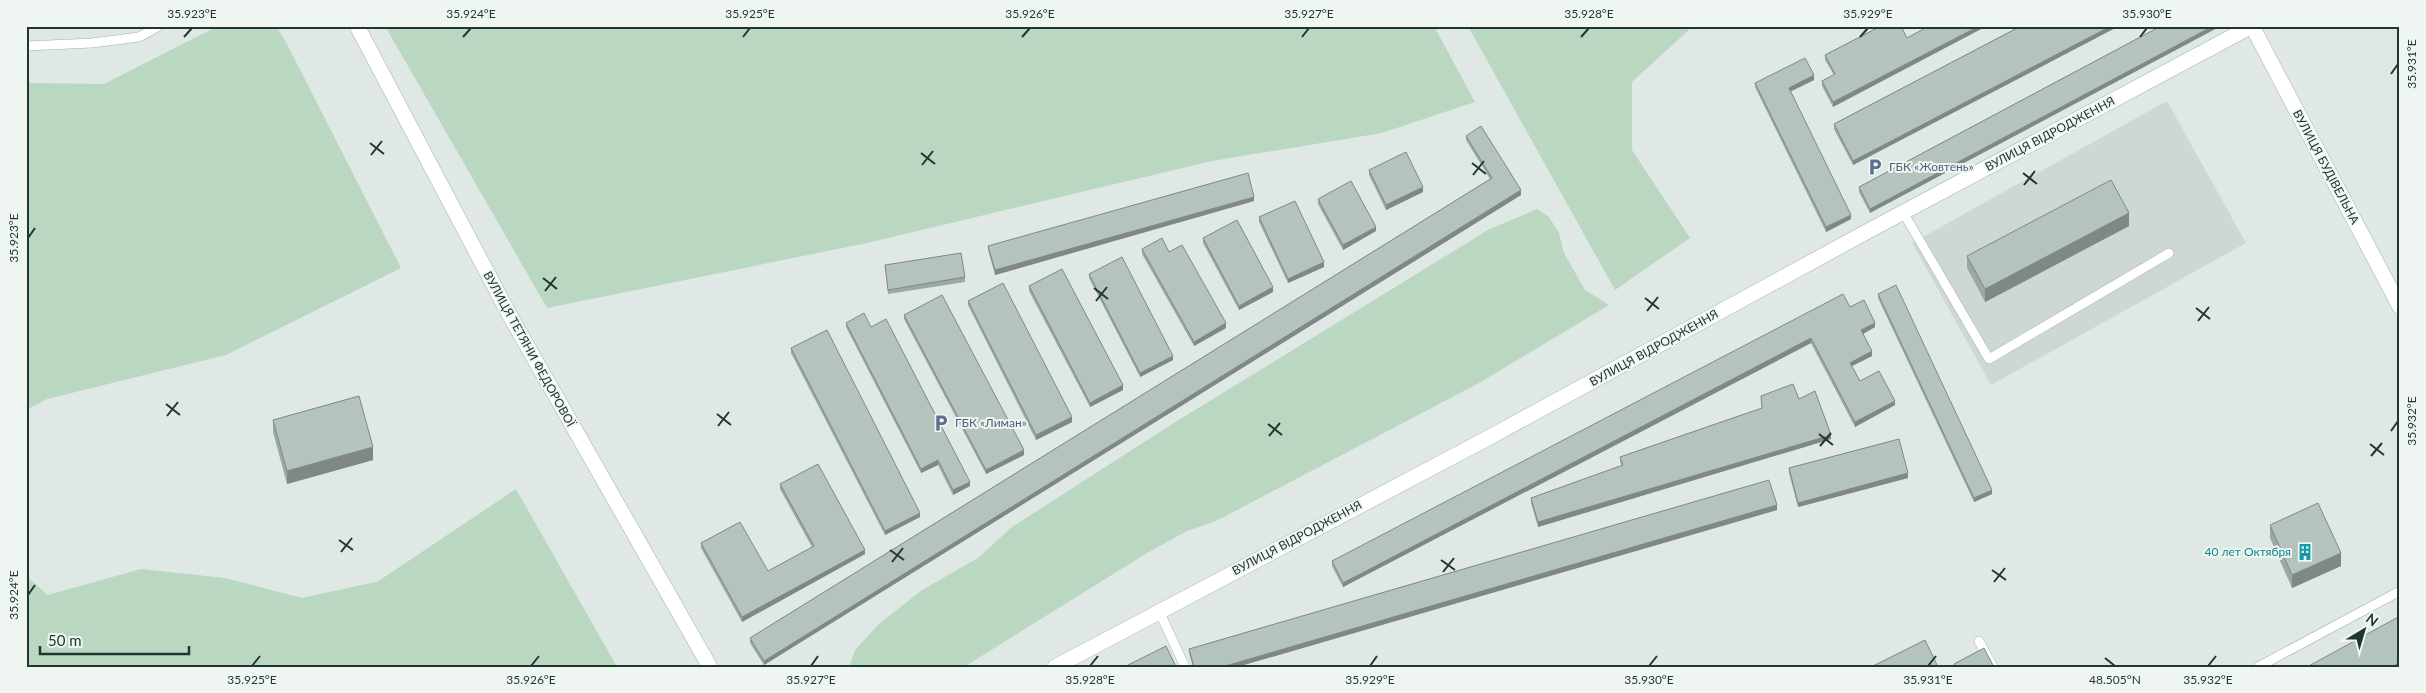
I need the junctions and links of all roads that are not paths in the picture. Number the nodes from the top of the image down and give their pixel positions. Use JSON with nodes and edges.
{"nodes":[{"id":1,"x":159,"y":26,"type":"edge"},
{"id":2,"x":357,"y":26,"type":"edge"},
{"id":3,"x":2252,"y":26,"type":"edge"},
{"id":4,"x":26,"y":46,"type":"edge"},
{"id":5,"x":1903,"y":212,"type":"junction"},
{"id":6,"x":2169,"y":253,"type":"dead end"},
{"id":7,"x":2400,"y":307,"type":"edge"},
{"id":8,"x":2400,"y":591,"type":"edge"},
{"id":9,"x":1159,"y":611,"type":"junction"},
{"id":10,"x":1979,"y":640,"type":"dead end"},
{"id":11,"x":710,"y":667,"type":"edge"},
{"id":12,"x":1055,"y":667,"type":"edge"},
{"id":13,"x":1185,"y":667,"type":"edge"},
{"id":14,"x":1993,"y":667,"type":"edge"},
{"id":15,"x":2258,"y":667,"type":"edge"}],
"edges":[{"from":1,"to":4,"type":"lane"},
{"from":2,"to":11,"type":"street","name":"ВУЛИЦЯ ТЕТЯНИ ФЕДОРОВОЇ"},
{"from":3,"to":5,"type":"street","name":"ВУЛИЦЯ ВІДРОДЖЕННЯ"},
{"from":3,"to":7,"type":"street","name":"ВУЛИЦЯ БУДІВЕЛЬНА"},
{"from":5,"to":6,"type":"lane"},
{"from":5,"to":9,"type":"street","name":"ВУЛИЦЯ ВІДРОДЖЕННЯ"},
{"from":8,"to":15,"type":"lane"},
{"from":9,"to":12,"type":"street","name":"ВУЛИЦЯ ВІДРОДЖЕННЯ"},
{"from":9,"to":13,"type":"lane"},
{"from":10,"to":14,"type":"lane"}]}
